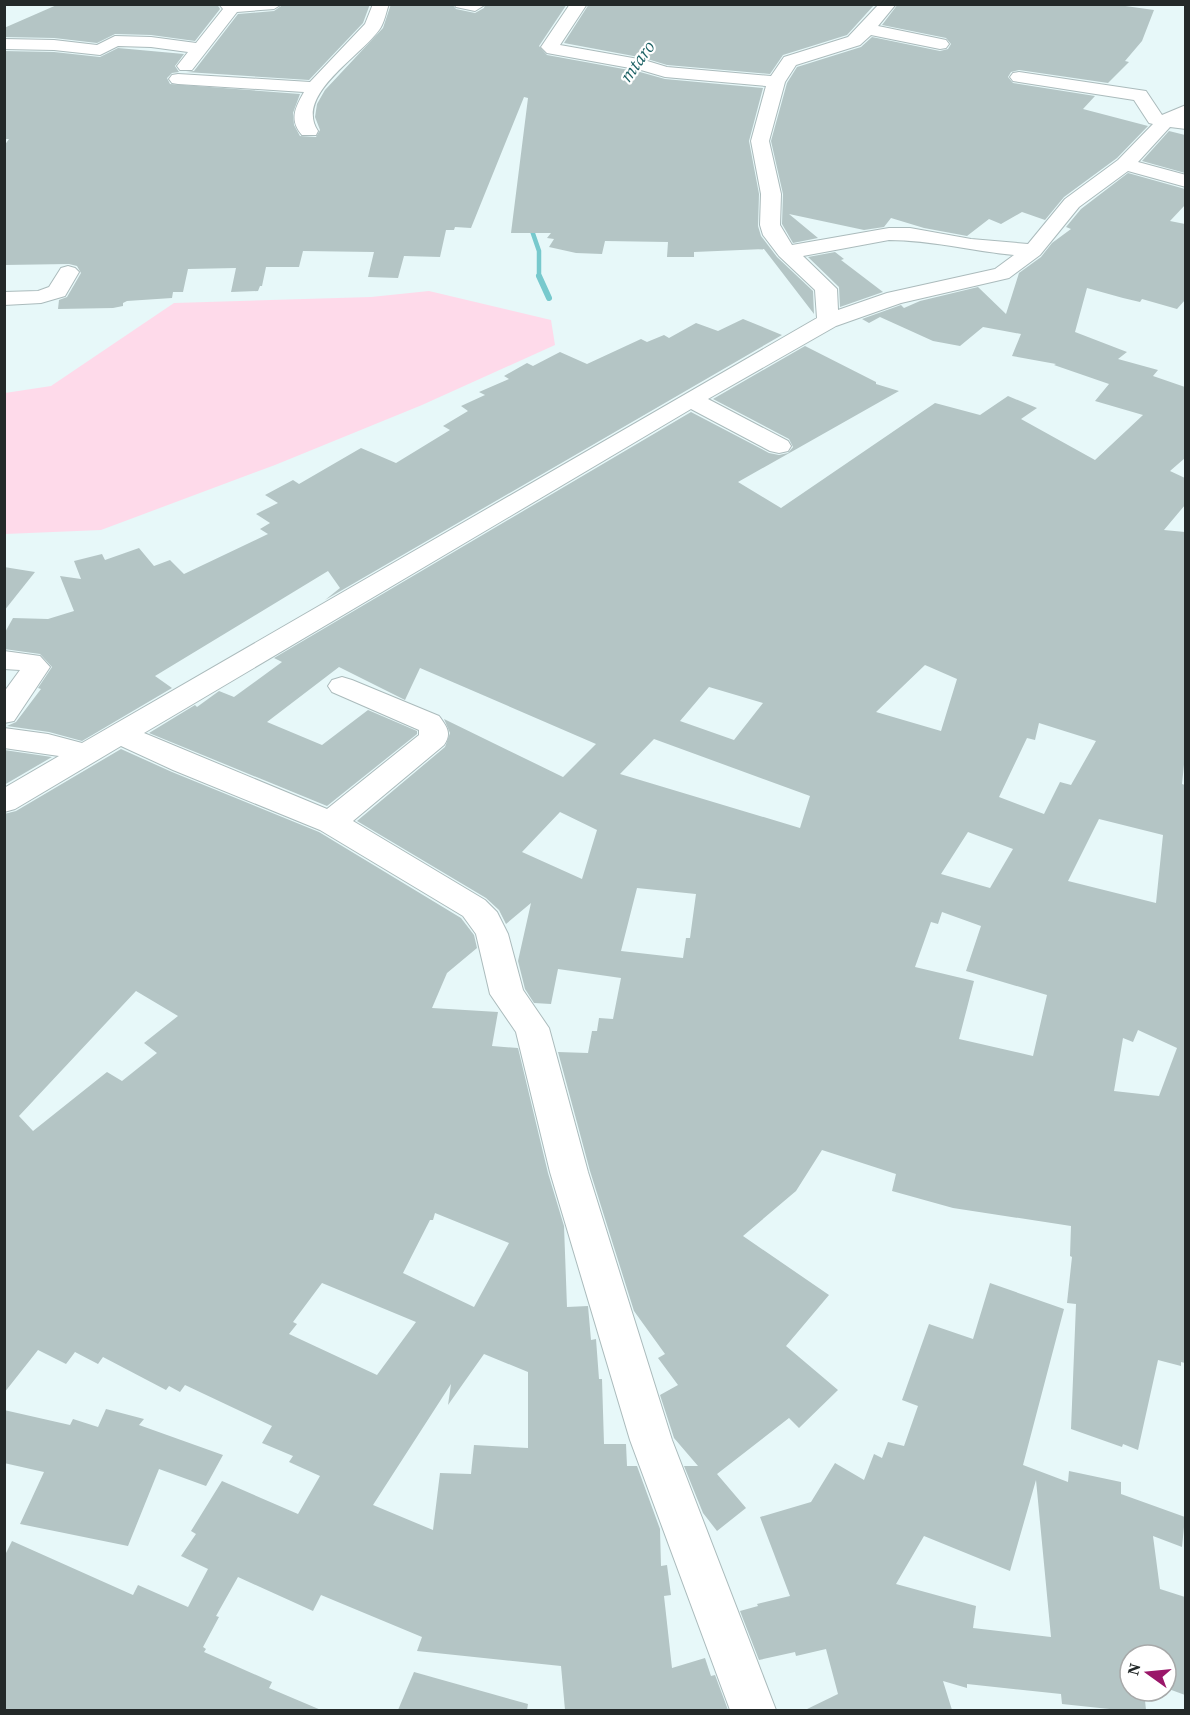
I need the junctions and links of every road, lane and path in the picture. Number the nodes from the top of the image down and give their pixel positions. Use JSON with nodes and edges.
{"nodes":[{"id":1,"x":274,"y":4,"type":"edge"},
{"id":2,"x":381,"y":4,"type":"edge"},
{"id":3,"x":579,"y":4,"type":"edge"},
{"id":4,"x":888,"y":4,"type":"edge"},
{"id":5,"x":229,"y":6,"type":"edge"},
{"id":6,"x":867,"y":29,"type":"junction"},
{"id":7,"x":4,"y":44,"type":"edge"},
{"id":8,"x":940,"y":44,"type":"dead end"},
{"id":9,"x":198,"y":48,"type":"junction"},
{"id":10,"x":1019,"y":77,"type":"dead end"},
{"id":11,"x":776,"y":82,"type":"junction"},
{"id":12,"x":315,"y":88,"type":"junction"},
{"id":13,"x":1185,"y":110,"type":"edge"},
{"id":14,"x":1175,"y":123,"type":"edge"},
{"id":15,"x":309,"y":131,"type":"dead end"},
{"id":16,"x":1125,"y":164,"type":"junction"},
{"id":17,"x":1185,"y":181,"type":"edge"},
{"id":18,"x":1033,"y":251,"type":"junction"},
{"id":19,"x":788,"y":252,"type":"junction"},
{"id":20,"x":68,"y":272,"type":"dead end"},
{"id":21,"x":4,"y":299,"type":"edge"},
{"id":22,"x":828,"y":321,"type":"junction"},
{"id":23,"x":691,"y":399,"type":"junction"},
{"id":24,"x":779,"y":446,"type":"dead end"},
{"id":25,"x":4,"y":660,"type":"edge"},
{"id":26,"x":342,"y":686,"type":"dead end"},
{"id":27,"x":4,"y":714,"type":"edge"},
{"id":28,"x":122,"y":735,"type":"junction"},
{"id":29,"x":4,"y":738,"type":"edge"},
{"id":30,"x":88,"y":754,"type":"junction"},
{"id":31,"x":4,"y":802,"type":"edge"},
{"id":32,"x":331,"y":822,"type":"junction"},
{"id":33,"x":753,"y":1710,"type":"edge"}],
"edges":[{"from":1,"to":5,"type":"street"},
{"from":2,"to":12,"type":"street"},
{"from":3,"to":11,"type":"street"},
{"from":4,"to":6,"type":"street"},
{"from":5,"to":9,"type":"street"},
{"from":6,"to":8,"type":"street"},
{"from":6,"to":11,"type":"street"},
{"from":7,"to":9,"type":"street"},
{"from":9,"to":12,"type":"street"},
{"from":10,"to":14,"type":"street"},
{"from":11,"to":19,"type":"street"},
{"from":12,"to":15,"type":"street"},
{"from":13,"to":14,"type":"street"},
{"from":14,"to":16,"type":"street"},
{"from":16,"to":17,"type":"street"},
{"from":16,"to":18,"type":"street"},
{"from":18,"to":19,"type":"street"},
{"from":18,"to":22,"type":"street"},
{"from":19,"to":22,"type":"street"},
{"from":20,"to":21,"type":"street"},
{"from":22,"to":23,"type":"street"},
{"from":23,"to":24,"type":"street"},
{"from":23,"to":28,"type":"street"},
{"from":25,"to":27,"type":"street"},
{"from":26,"to":32,"type":"street"},
{"from":28,"to":30,"type":"street"},
{"from":28,"to":32,"type":"street"},
{"from":29,"to":30,"type":"street"},
{"from":30,"to":31,"type":"street"},
{"from":32,"to":33,"type":"street"}]}
